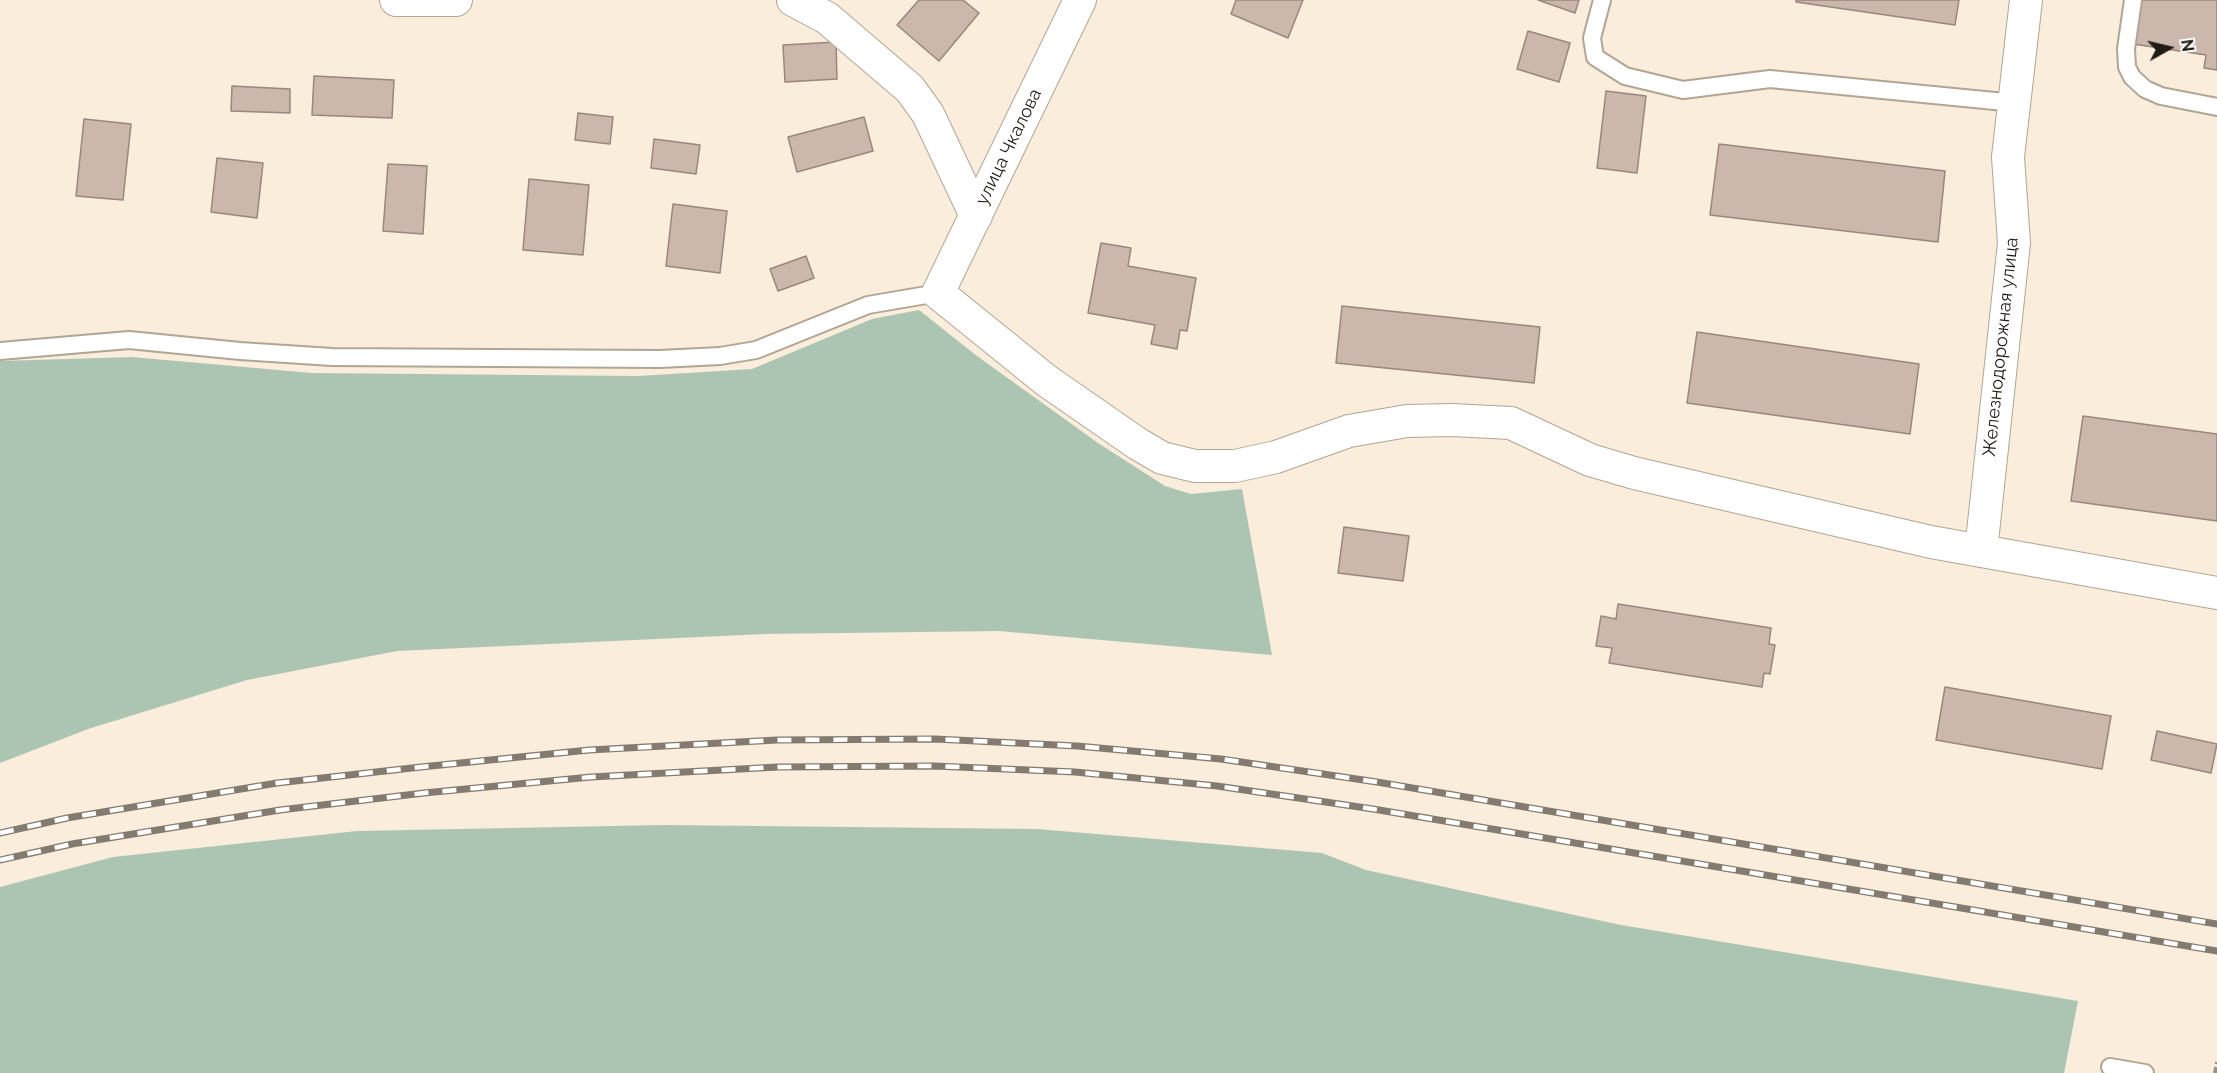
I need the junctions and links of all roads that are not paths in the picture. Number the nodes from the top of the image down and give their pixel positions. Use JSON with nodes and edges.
{"nodes":[{"id":1,"x":396,"y":0,"type":"edge"},
{"id":2,"x":456,"y":0,"type":"edge"},
{"id":3,"x":793,"y":0,"type":"edge"},
{"id":4,"x":1080,"y":0,"type":"edge"},
{"id":5,"x":1602,"y":0,"type":"edge"},
{"id":6,"x":2026,"y":0,"type":"edge"},
{"id":7,"x":2133,"y":0,"type":"edge"},
{"id":8,"x":2015,"y":103,"type":"junction"},
{"id":9,"x":2217,"y":107,"type":"edge"},
{"id":10,"x":976,"y":216,"type":"junction"},
{"id":11,"x":938,"y":293,"type":"junction"},
{"id":12,"x":0,"y":351,"type":"edge"},
{"id":13,"x":1981,"y":551,"type":"junction"},
{"id":14,"x":2217,"y":592,"type":"edge"},
{"id":15,"x":2110,"y":1067,"type":"dead end"},
{"id":16,"x":2145,"y":1073,"type":"edge"}],
"edges":[{"from":1,"to":2,"type":"street"},
{"from":3,"to":10,"type":"street"},
{"from":4,"to":10,"type":"street","name":"улица Чкалова"},
{"from":5,"to":8,"type":"lane"},
{"from":6,"to":8,"type":"street","name":"Железнодорожная улица"},
{"from":7,"to":9,"type":"lane"},
{"from":8,"to":13,"type":"street","name":"Железнодорожная улица"},
{"from":10,"to":11,"type":"street","name":"улица Чкалова"},
{"from":11,"to":12,"type":"lane"},
{"from":11,"to":13,"type":"street"},
{"from":13,"to":14,"type":"street"},
{"from":15,"to":16,"type":"lane"}]}
